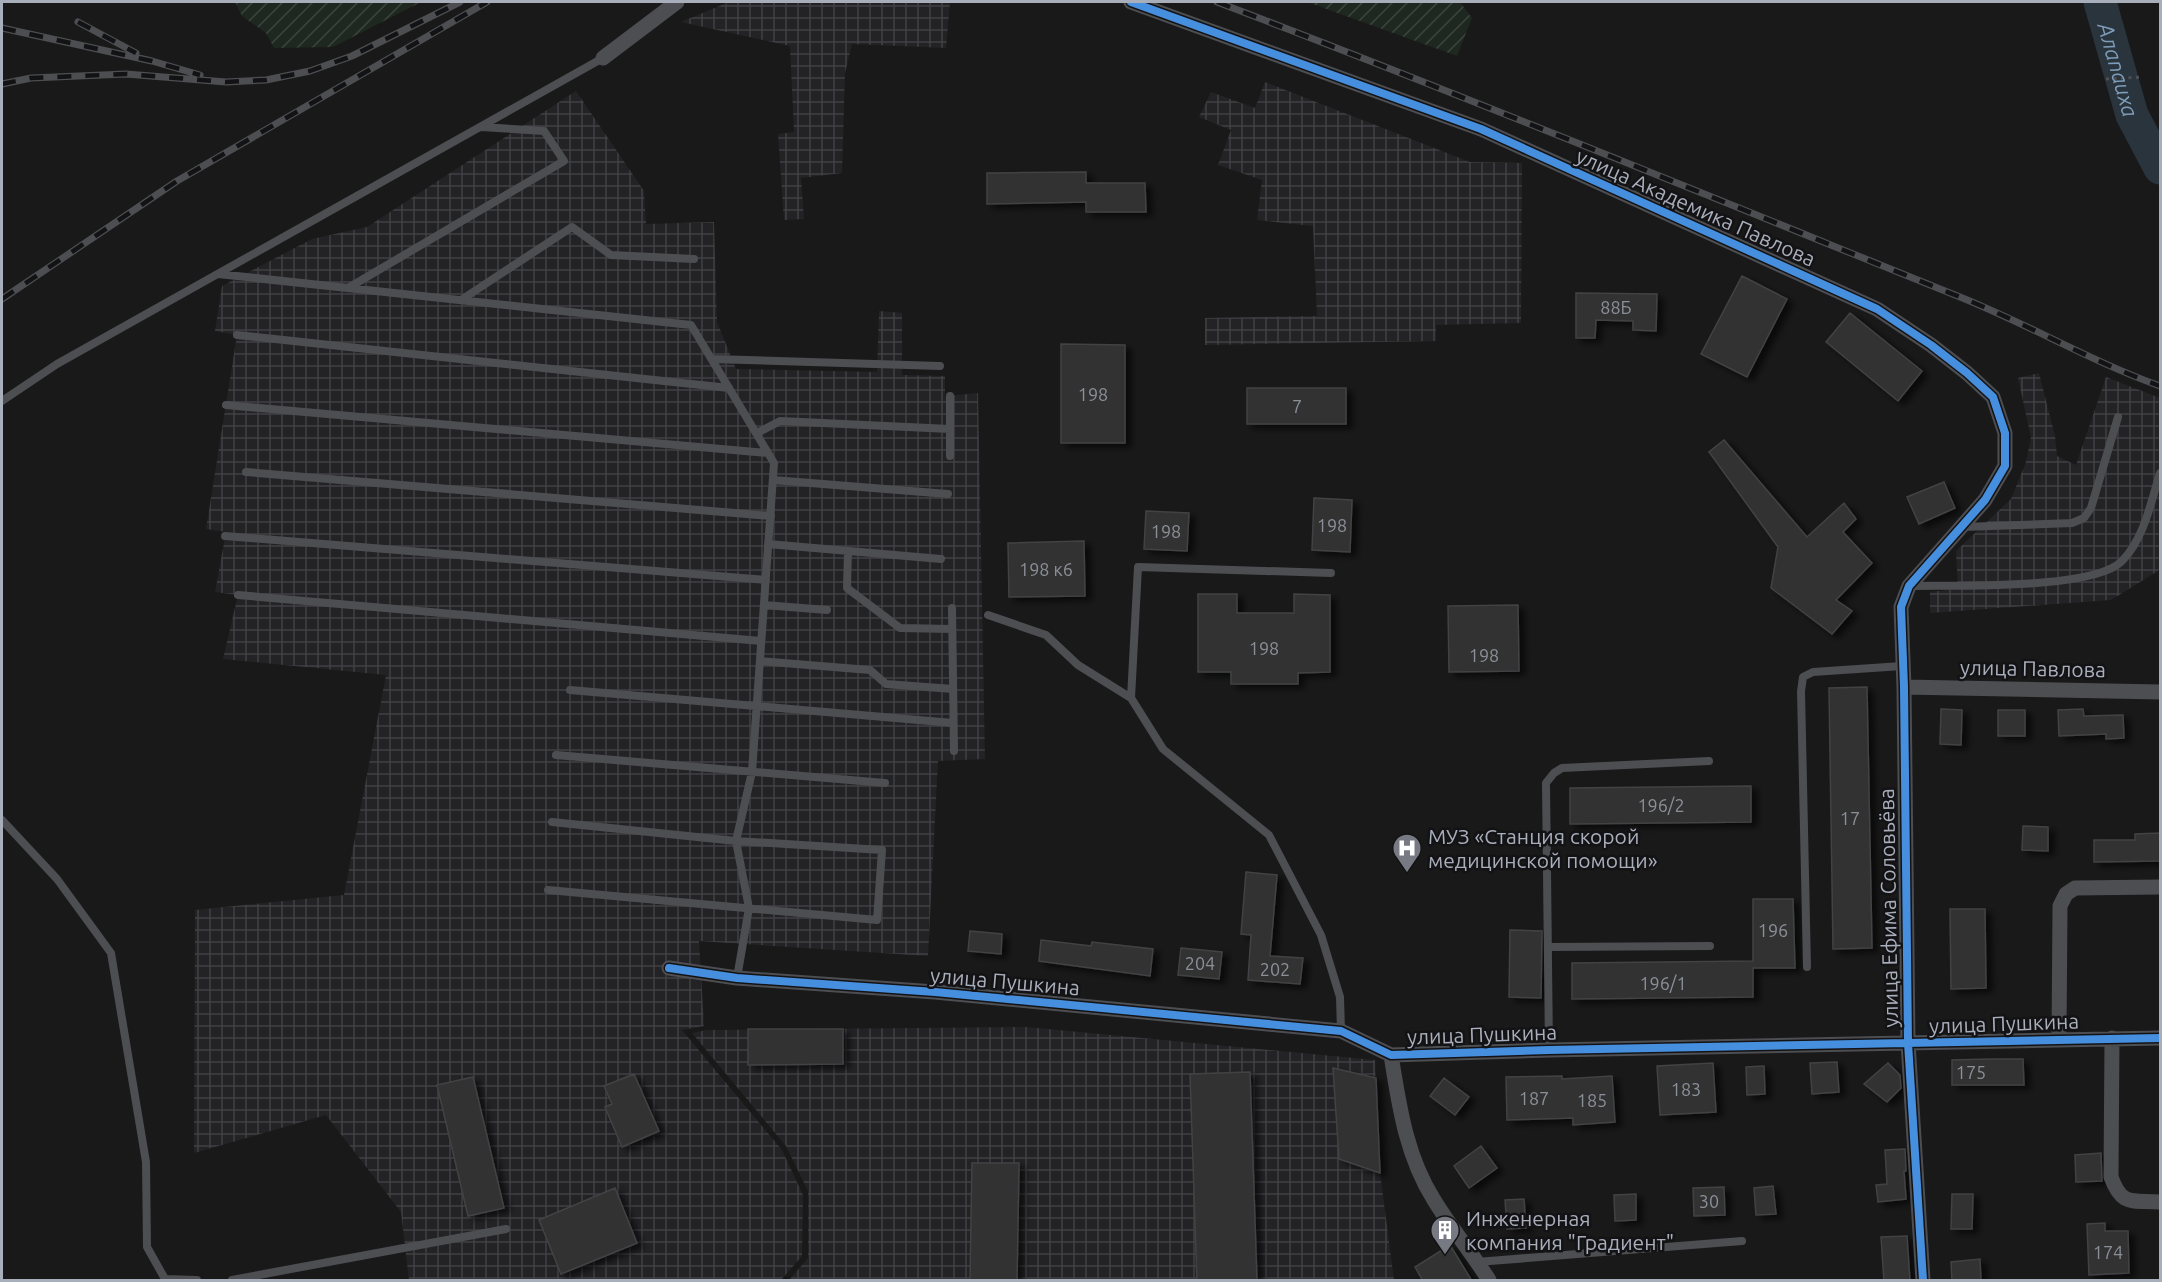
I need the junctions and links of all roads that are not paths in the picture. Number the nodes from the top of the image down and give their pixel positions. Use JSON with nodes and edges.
{"nodes":[{"id":1,"x":677,"y":2,"type":"edge"},
{"id":2,"x":1131,"y":2,"type":"edge"},
{"id":3,"x":603,"y":58,"type":"joint"},
{"id":4,"x":480,"y":127,"type":"junction"},
{"id":5,"x":694,"y":260,"type":"dead end"},
{"id":6,"x":218,"y":274,"type":"junction"},
{"id":7,"x":348,"y":288,"type":"junction"},
{"id":8,"x":461,"y":300,"type":"junction"},
{"id":9,"x":237,"y":335,"type":"dead end"},
{"id":10,"x":712,"y":359,"type":"junction"},
{"id":11,"x":940,"y":366,"type":"dead end"},
{"id":12,"x":729,"y":388,"type":"junction"},
{"id":13,"x":950,"y":396,"type":"dead end"},
{"id":14,"x":2,"y":401,"type":"edge"},
{"id":15,"x":226,"y":405,"type":"dead end"},
{"id":16,"x":2118,"y":417,"type":"dead end"},
{"id":17,"x":950,"y":429,"type":"junction"},
{"id":18,"x":757,"y":433,"type":"junction"},
{"id":19,"x":768,"y":453,"type":"junction"},
{"id":20,"x":950,"y":456,"type":"dead end"},
{"id":21,"x":246,"y":472,"type":"dead end"},
{"id":22,"x":2160,"y":473,"type":"edge"},
{"id":23,"x":773,"y":480,"type":"junction"},
{"id":24,"x":948,"y":494,"type":"dead end"},
{"id":25,"x":771,"y":516,"type":"junction"},
{"id":26,"x":1961,"y":527,"type":"junction"},
{"id":27,"x":225,"y":536,"type":"dead end"},
{"id":28,"x":768,"y":544,"type":"junction"},
{"id":29,"x":849,"y":551,"type":"junction"},
{"id":30,"x":942,"y":559,"type":"dead end"},
{"id":31,"x":1331,"y":573,"type":"dead end"},
{"id":32,"x":766,"y":580,"type":"junction"},
{"id":33,"x":1909,"y":586,"type":"junction"},
{"id":34,"x":238,"y":595,"type":"dead end"},
{"id":35,"x":764,"y":605,"type":"junction"},
{"id":36,"x":1900,"y":607,"type":"joint"},
{"id":37,"x":952,"y":608,"type":"dead end"},
{"id":38,"x":827,"y":610,"type":"dead end"},
{"id":39,"x":988,"y":615,"type":"dead end"},
{"id":40,"x":952,"y":629,"type":"junction"},
{"id":41,"x":761,"y":641,"type":"junction"},
{"id":42,"x":760,"y":661,"type":"junction"},
{"id":43,"x":1902,"y":666,"type":"junction"},
{"id":44,"x":1904,"y":687,"type":"junction"},
{"id":45,"x":953,"y":688,"type":"junction"},
{"id":46,"x":570,"y":690,"type":"dead end"},
{"id":47,"x":2160,"y":692,"type":"edge"},
{"id":48,"x":1131,"y":698,"type":"junction"},
{"id":49,"x":756,"y":706,"type":"junction"},
{"id":50,"x":953,"y":723,"type":"junction"},
{"id":51,"x":954,"y":751,"type":"dead end"},
{"id":52,"x":556,"y":755,"type":"dead end"},
{"id":53,"x":1709,"y":761,"type":"dead end"},
{"id":54,"x":752,"y":772,"type":"junction"},
{"id":55,"x":885,"y":783,"type":"dead end"},
{"id":56,"x":2,"y":820,"type":"edge"},
{"id":57,"x":552,"y":822,"type":"dead end"},
{"id":58,"x":736,"y":841,"type":"junction"},
{"id":59,"x":2160,"y":887,"type":"edge"},
{"id":60,"x":548,"y":890,"type":"dead end"},
{"id":61,"x":749,"y":909,"type":"junction"},
{"id":62,"x":1710,"y":946,"type":"dead end"},
{"id":63,"x":1549,"y":947,"type":"junction"},
{"id":64,"x":1807,"y":967,"type":"dead end"},
{"id":65,"x":669,"y":968,"type":"dead end"},
{"id":66,"x":737,"y":978,"type":"junction"},
{"id":67,"x":1341,"y":1031,"type":"junction"},
{"id":68,"x":2112,"y":1038,"type":"junction"},
{"id":69,"x":2160,"y":1038,"type":"edge"},
{"id":70,"x":2060,"y":1040,"type":"junction"},
{"id":71,"x":1908,"y":1044,"type":"junction"},
{"id":72,"x":1549,"y":1050,"type":"junction"},
{"id":73,"x":1391,"y":1055,"type":"junction"},
{"id":74,"x":2160,"y":1202,"type":"edge"},
{"id":75,"x":506,"y":1229,"type":"dead end"},
{"id":76,"x":1742,"y":1241,"type":"dead end"},
{"id":77,"x":1477,"y":1262,"type":"junction"},
{"id":78,"x":197,"y":1281,"type":"edge"},
{"id":79,"x":232,"y":1281,"type":"edge"},
{"id":80,"x":1489,"y":1281,"type":"edge"},
{"id":81,"x":1923,"y":1281,"type":"edge"}],
"edges":[{"from":1,"to":3,"type":"street"},
{"from":2,"to":26,"type":"street","name":"улица Академика Павлова"},
{"from":3,"to":4,"type":"lane"},
{"from":4,"to":6,"type":"lane"},
{"from":4,"to":7,"type":"lane"},
{"from":5,"to":8,"type":"lane"},
{"from":6,"to":7,"type":"lane"},
{"from":6,"to":14,"type":"lane"},
{"from":7,"to":8,"type":"lane"},
{"from":8,"to":10,"type":"lane"},
{"from":9,"to":12,"type":"lane"},
{"from":10,"to":11,"type":"lane"},
{"from":10,"to":12,"type":"lane"},
{"from":12,"to":18,"type":"lane"},
{"from":13,"to":17,"type":"lane"},
{"from":15,"to":19,"type":"lane"},
{"from":16,"to":26,"type":"lane"},
{"from":17,"to":18,"type":"lane"},
{"from":17,"to":20,"type":"lane"},
{"from":18,"to":19,"type":"lane"},
{"from":19,"to":23,"type":"lane"},
{"from":21,"to":25,"type":"lane"},
{"from":22,"to":33,"type":"lane"},
{"from":23,"to":24,"type":"lane"},
{"from":23,"to":25,"type":"lane"},
{"from":25,"to":28,"type":"lane"},
{"from":26,"to":33,"type":"street","name":"улица Академика Павлова"},
{"from":27,"to":32,"type":"lane"},
{"from":28,"to":29,"type":"lane"},
{"from":28,"to":32,"type":"lane"},
{"from":29,"to":30,"type":"lane"},
{"from":29,"to":40,"type":"lane"},
{"from":31,"to":48,"type":"lane"},
{"from":32,"to":35,"type":"lane"},
{"from":33,"to":36,"type":"street","name":"улица Академика Павлова"},
{"from":34,"to":41,"type":"lane"},
{"from":35,"to":38,"type":"lane"},
{"from":35,"to":41,"type":"lane"},
{"from":36,"to":43,"type":"street","name":"улица Ефима Соловьёва"},
{"from":37,"to":40,"type":"lane"},
{"from":39,"to":48,"type":"lane"},
{"from":40,"to":45,"type":"lane"},
{"from":41,"to":42,"type":"lane"},
{"from":42,"to":45,"type":"lane"},
{"from":42,"to":49,"type":"lane"},
{"from":43,"to":44,"type":"street","name":"улица Ефима Соловьёва"},
{"from":43,"to":64,"type":"lane"},
{"from":44,"to":47,"type":"street","name":"улица Павлова"},
{"from":44,"to":71,"type":"street","name":"улица Ефима Соловьёва"},
{"from":45,"to":50,"type":"lane"},
{"from":46,"to":49,"type":"lane"},
{"from":48,"to":67,"type":"lane"},
{"from":49,"to":50,"type":"lane"},
{"from":49,"to":54,"type":"lane"},
{"from":50,"to":51,"type":"lane"},
{"from":52,"to":54,"type":"lane"},
{"from":53,"to":63,"type":"lane"},
{"from":54,"to":55,"type":"lane"},
{"from":54,"to":58,"type":"lane"},
{"from":56,"to":78,"type":"lane"},
{"from":57,"to":58,"type":"lane"},
{"from":58,"to":61,"type":"lane"},
{"from":58,"to":61,"type":"lane"},
{"from":59,"to":70,"type":"street"},
{"from":60,"to":61,"type":"lane"},
{"from":61,"to":66,"type":"lane"},
{"from":62,"to":63,"type":"lane"},
{"from":63,"to":72,"type":"lane"},
{"from":65,"to":66,"type":"street","name":"улица Пушкина"},
{"from":66,"to":67,"type":"street","name":"улица Пушкина"},
{"from":67,"to":73,"type":"street","name":"улица Пушкина"},
{"from":68,"to":69,"type":"street","name":"улица Пушкина"},
{"from":68,"to":70,"type":"street","name":"улица Пушкина"},
{"from":68,"to":74,"type":"street"},
{"from":70,"to":71,"type":"street","name":"улица Пушкина"},
{"from":71,"to":72,"type":"street","name":"улица Пушкина"},
{"from":71,"to":81,"type":"street","name":"улица Ефима Соловьёва"},
{"from":72,"to":73,"type":"street","name":"улица Пушкина"},
{"from":73,"to":77,"type":"street"},
{"from":75,"to":79,"type":"lane"},
{"from":76,"to":77,"type":"lane"},
{"from":77,"to":80,"type":"street"}]}
